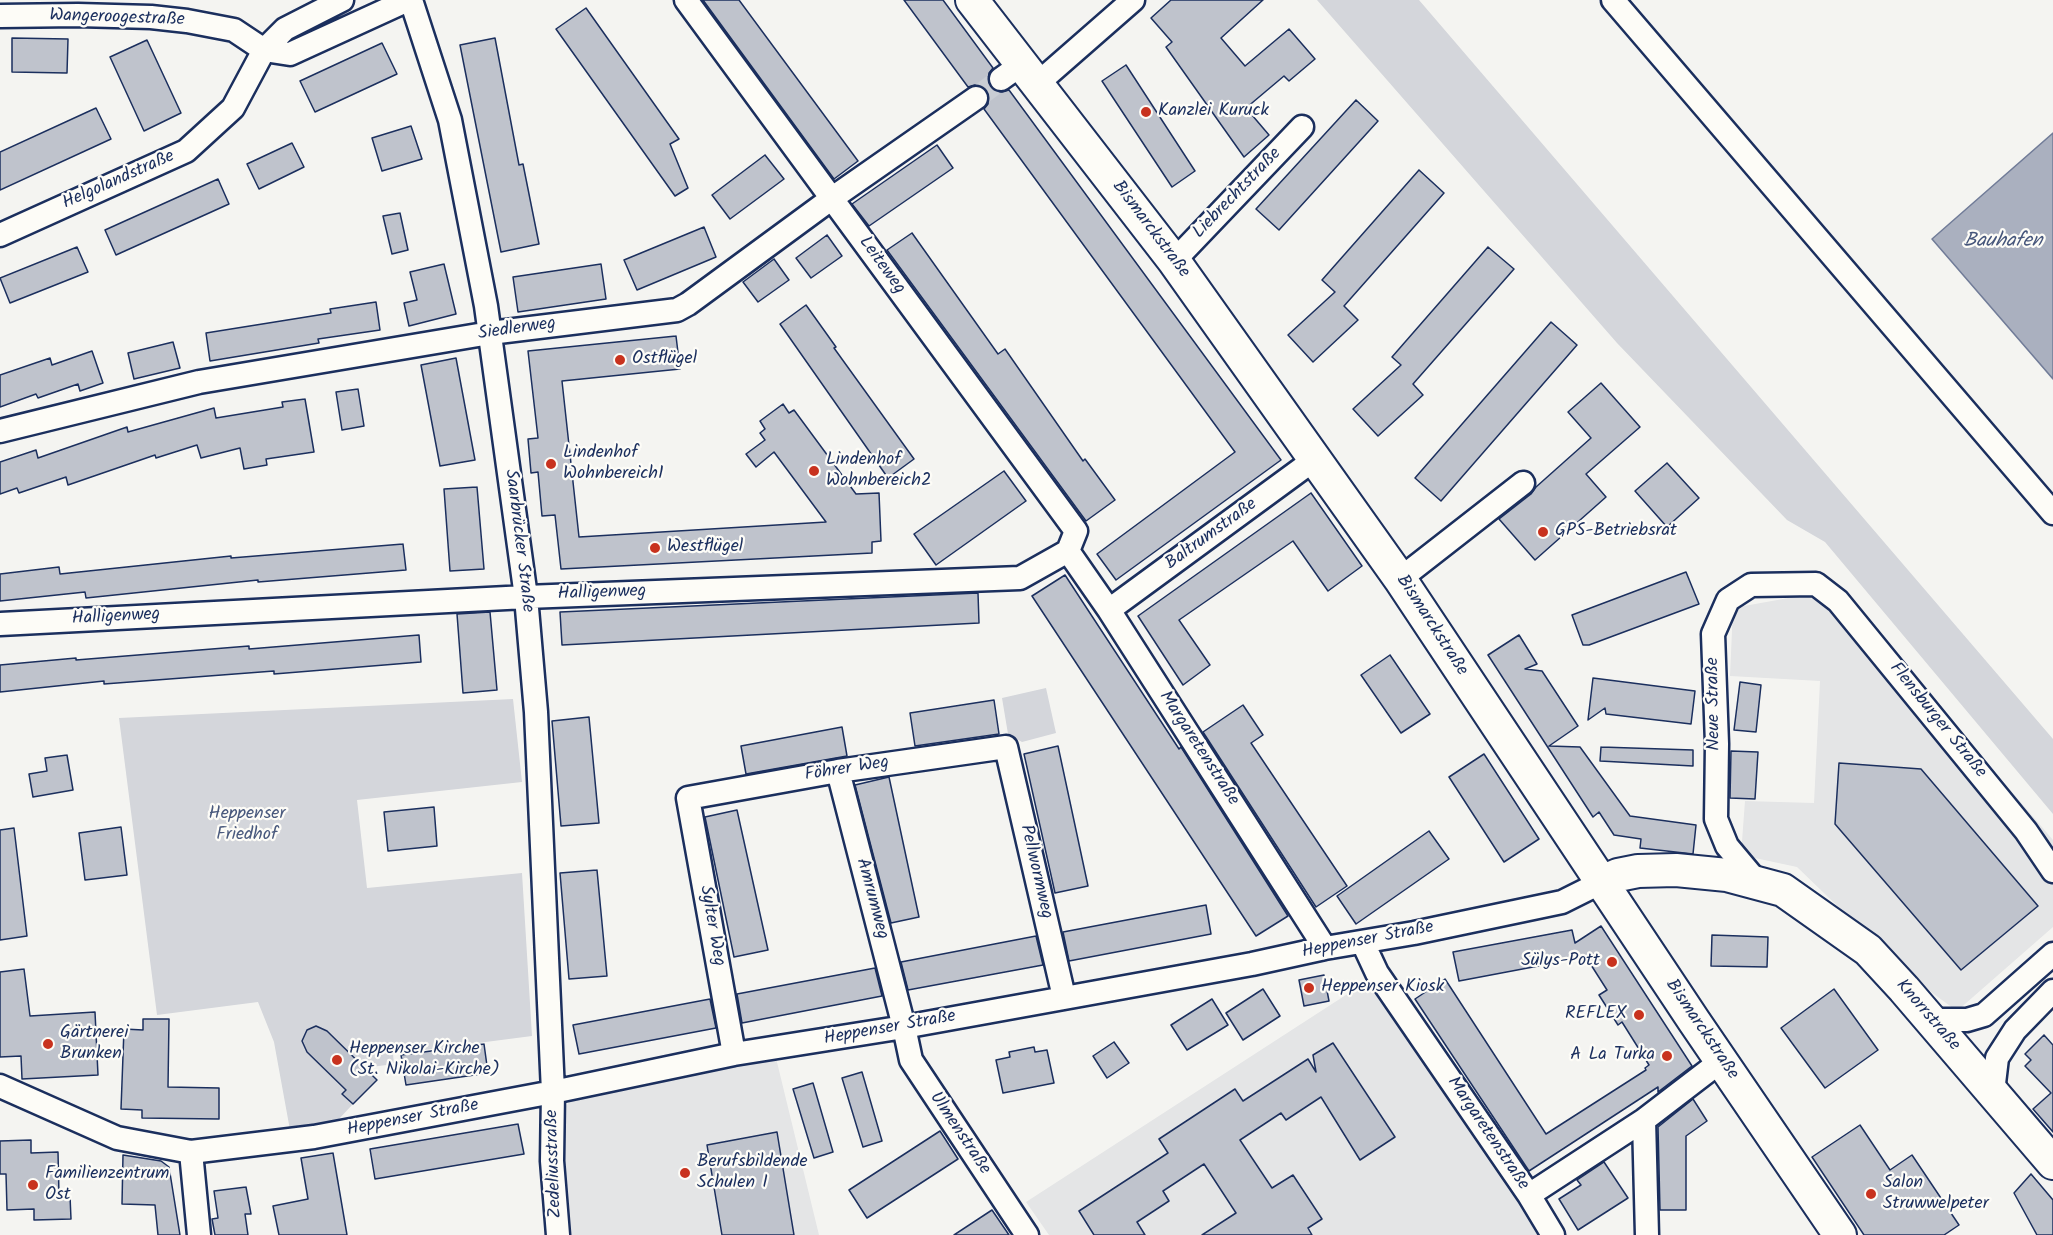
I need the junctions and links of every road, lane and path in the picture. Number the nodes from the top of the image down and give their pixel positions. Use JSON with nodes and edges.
{"nodes":[{"id":1,"x":342,"y":0,"type":"edge"},
{"id":2,"x":410,"y":0,"type":"edge"},
{"id":3,"x":686,"y":0,"type":"edge"},
{"id":4,"x":972,"y":0,"type":"edge"},
{"id":5,"x":984,"y":0,"type":"edge"},
{"id":6,"x":1133,"y":0,"type":"edge"},
{"id":7,"x":1613,"y":0,"type":"edge"},
{"id":8,"x":149,"y":9,"type":"edge"},
{"id":9,"x":0,"y":16,"type":"edge"},
{"id":10,"x":998,"y":34,"type":"junction"},
{"id":11,"x":264,"y":50,"type":"junction"},
{"id":12,"x":1020,"y":76,"type":"junction"},
{"id":13,"x":975,"y":98,"type":"tunnel mouth"},
{"id":14,"x":1302,"y":127,"type":"dead end"},
{"id":15,"x":831,"y":199,"type":"junction"},
{"id":16,"x":0,"y":235,"type":"edge"},
{"id":17,"x":1174,"y":261,"type":"junction"},
{"id":18,"x":490,"y":333,"type":"junction"},
{"id":19,"x":0,"y":431,"type":"edge"},
{"id":20,"x":1315,"y":459,"type":"junction"},
{"id":21,"x":1523,"y":483,"type":"dead end"},
{"id":22,"x":2053,"y":513,"type":"edge"},
{"id":23,"x":1072,"y":541,"type":"junction"},
{"id":24,"x":1400,"y":579,"type":"junction"},
{"id":25,"x":1809,"y":584,"type":"joint"},
{"id":26,"x":526,"y":597,"type":"junction"},
{"id":27,"x":1109,"y":610,"type":"junction"},
{"id":28,"x":0,"y":624,"type":"edge"},
{"id":29,"x":1006,"y":747,"type":"joint"},
{"id":30,"x":838,"y":771,"type":"junction"},
{"id":31,"x":688,"y":798,"type":"joint"},
{"id":32,"x":2053,"y":871,"type":"edge"},
{"id":33,"x":1602,"y":882,"type":"junction"},
{"id":34,"x":1770,"y":886,"type":"junction"},
{"id":35,"x":1363,"y":943,"type":"junction"},
{"id":36,"x":1325,"y":948,"type":"junction"},
{"id":37,"x":2053,"y":954,"type":"edge"},
{"id":38,"x":2053,"y":990,"type":"edge"},
{"id":39,"x":1064,"y":997,"type":"junction"},
{"id":40,"x":1930,"y":1020,"type":"junction"},
{"id":41,"x":904,"y":1027,"type":"junction"},
{"id":42,"x":734,"y":1053,"type":"junction"},
{"id":43,"x":1722,"y":1061,"type":"junction"},
{"id":44,"x":0,"y":1086,"type":"edge"},
{"id":45,"x":553,"y":1092,"type":"junction"},
{"id":46,"x":1993,"y":1092,"type":"junction"},
{"id":47,"x":1644,"y":1120,"type":"junction"},
{"id":48,"x":191,"y":1152,"type":"junction"},
{"id":49,"x":2053,"y":1163,"type":"edge"},
{"id":50,"x":1529,"y":1195,"type":"junction"},
{"id":51,"x":199,"y":1235,"type":"edge"},
{"id":52,"x":558,"y":1235,"type":"edge"},
{"id":53,"x":1027,"y":1235,"type":"edge"},
{"id":54,"x":1553,"y":1235,"type":"edge"},
{"id":55,"x":1647,"y":1235,"type":"edge"},
{"id":56,"x":1840,"y":1235,"type":"edge"}],
"edges":[{"from":1,"to":11,"type":"street","name":"Helgolandstraße"},
{"from":2,"to":11,"type":"street"},
{"from":2,"to":18,"type":"street","name":"Saarbrücker Straße"},
{"from":3,"to":15,"type":"street","name":"Leiteweg"},
{"from":4,"to":10,"type":"main road","name":"Bismarckstraße"},
{"from":5,"to":10,"type":"main road","name":"Bismarckstraße"},
{"from":6,"to":12,"type":"street"},
{"from":7,"to":22,"type":"street"},
{"from":8,"to":9,"type":"street","name":"Wangeroogestraße"},
{"from":8,"to":11,"type":"street","name":"Wangeroogestraße"},
{"from":10,"to":12,"type":"main road","name":"Bismarckstraße"},
{"from":11,"to":16,"type":"street","name":"Helgolandstraße"},
{"from":12,"to":17,"type":"main road","name":"Bismarckstraße"},
{"from":13,"to":15,"type":"street","name":"Siedlerweg"},
{"from":14,"to":17,"type":"street","name":"Liebrechtstraße"},
{"from":15,"to":18,"type":"street","name":"Siedlerweg"},
{"from":15,"to":23,"type":"street","name":"Leiteweg"},
{"from":17,"to":20,"type":"main road","name":"Bismarckstraße"},
{"from":18,"to":19,"type":"street","name":"Siedlerweg"},
{"from":18,"to":26,"type":"street","name":"Saarbrücker Straße"},
{"from":20,"to":24,"type":"main road","name":"Bismarckstraße"},
{"from":20,"to":27,"type":"street","name":"Baltrumstraße"},
{"from":21,"to":24,"type":"street"},
{"from":23,"to":26,"type":"street","name":"Halligenweg"},
{"from":23,"to":27,"type":"street","name":"Margaretenstraße"},
{"from":24,"to":33,"type":"main road","name":"Bismarckstraße"},
{"from":25,"to":32,"type":"street","name":"Flensburger Straße"},
{"from":25,"to":34,"type":"street","name":"Neue Straße"},
{"from":26,"to":28,"type":"street","name":"Halligenweg"},
{"from":26,"to":45,"type":"street","name":"Saarbrücker Straße"},
{"from":27,"to":36,"type":"street","name":"Margaretenstraße"},
{"from":29,"to":30,"type":"street","name":"Föhrer Weg"},
{"from":29,"to":39,"type":"street","name":"Pellwormweg"},
{"from":30,"to":31,"type":"street","name":"Föhrer Weg"},
{"from":30,"to":41,"type":"street","name":"Amrumweg"},
{"from":31,"to":42,"type":"street","name":"Sylter Weg"},
{"from":33,"to":34,"type":"main road","name":"Heppenser Straße"},
{"from":33,"to":35,"type":"street","name":"Heppenser Straße"},
{"from":33,"to":43,"type":"main road","name":"Bismarckstraße"},
{"from":34,"to":40,"type":"main road","name":"Knorrstraße"},
{"from":35,"to":36,"type":"street","name":"Heppenser Straße"},
{"from":35,"to":50,"type":"street","name":"Margaretenstraße"},
{"from":36,"to":39,"type":"street","name":"Heppenser Straße"},
{"from":37,"to":40,"type":"street"},
{"from":38,"to":46,"type":"street"},
{"from":39,"to":41,"type":"street","name":"Heppenser Straße"},
{"from":40,"to":46,"type":"main road","name":"Knorrstraße"},
{"from":41,"to":42,"type":"street","name":"Heppenser Straße"},
{"from":41,"to":53,"type":"street","name":"Ulmenstraße"},
{"from":42,"to":45,"type":"street","name":"Heppenser Straße"},
{"from":43,"to":47,"type":"street"},
{"from":43,"to":56,"type":"main road","name":"Bismarckstraße"},
{"from":44,"to":48,"type":"street","name":"Heppenser Straße"},
{"from":45,"to":48,"type":"street","name":"Heppenser Straße"},
{"from":45,"to":52,"type":"street","name":"Zedeliusstraße"},
{"from":46,"to":49,"type":"main road","name":"Knorrstraße"},
{"from":47,"to":50,"type":"street"},
{"from":47,"to":55,"type":"street"},
{"from":48,"to":51,"type":"street"},
{"from":50,"to":54,"type":"street","name":"Margaretenstraße"}]}
